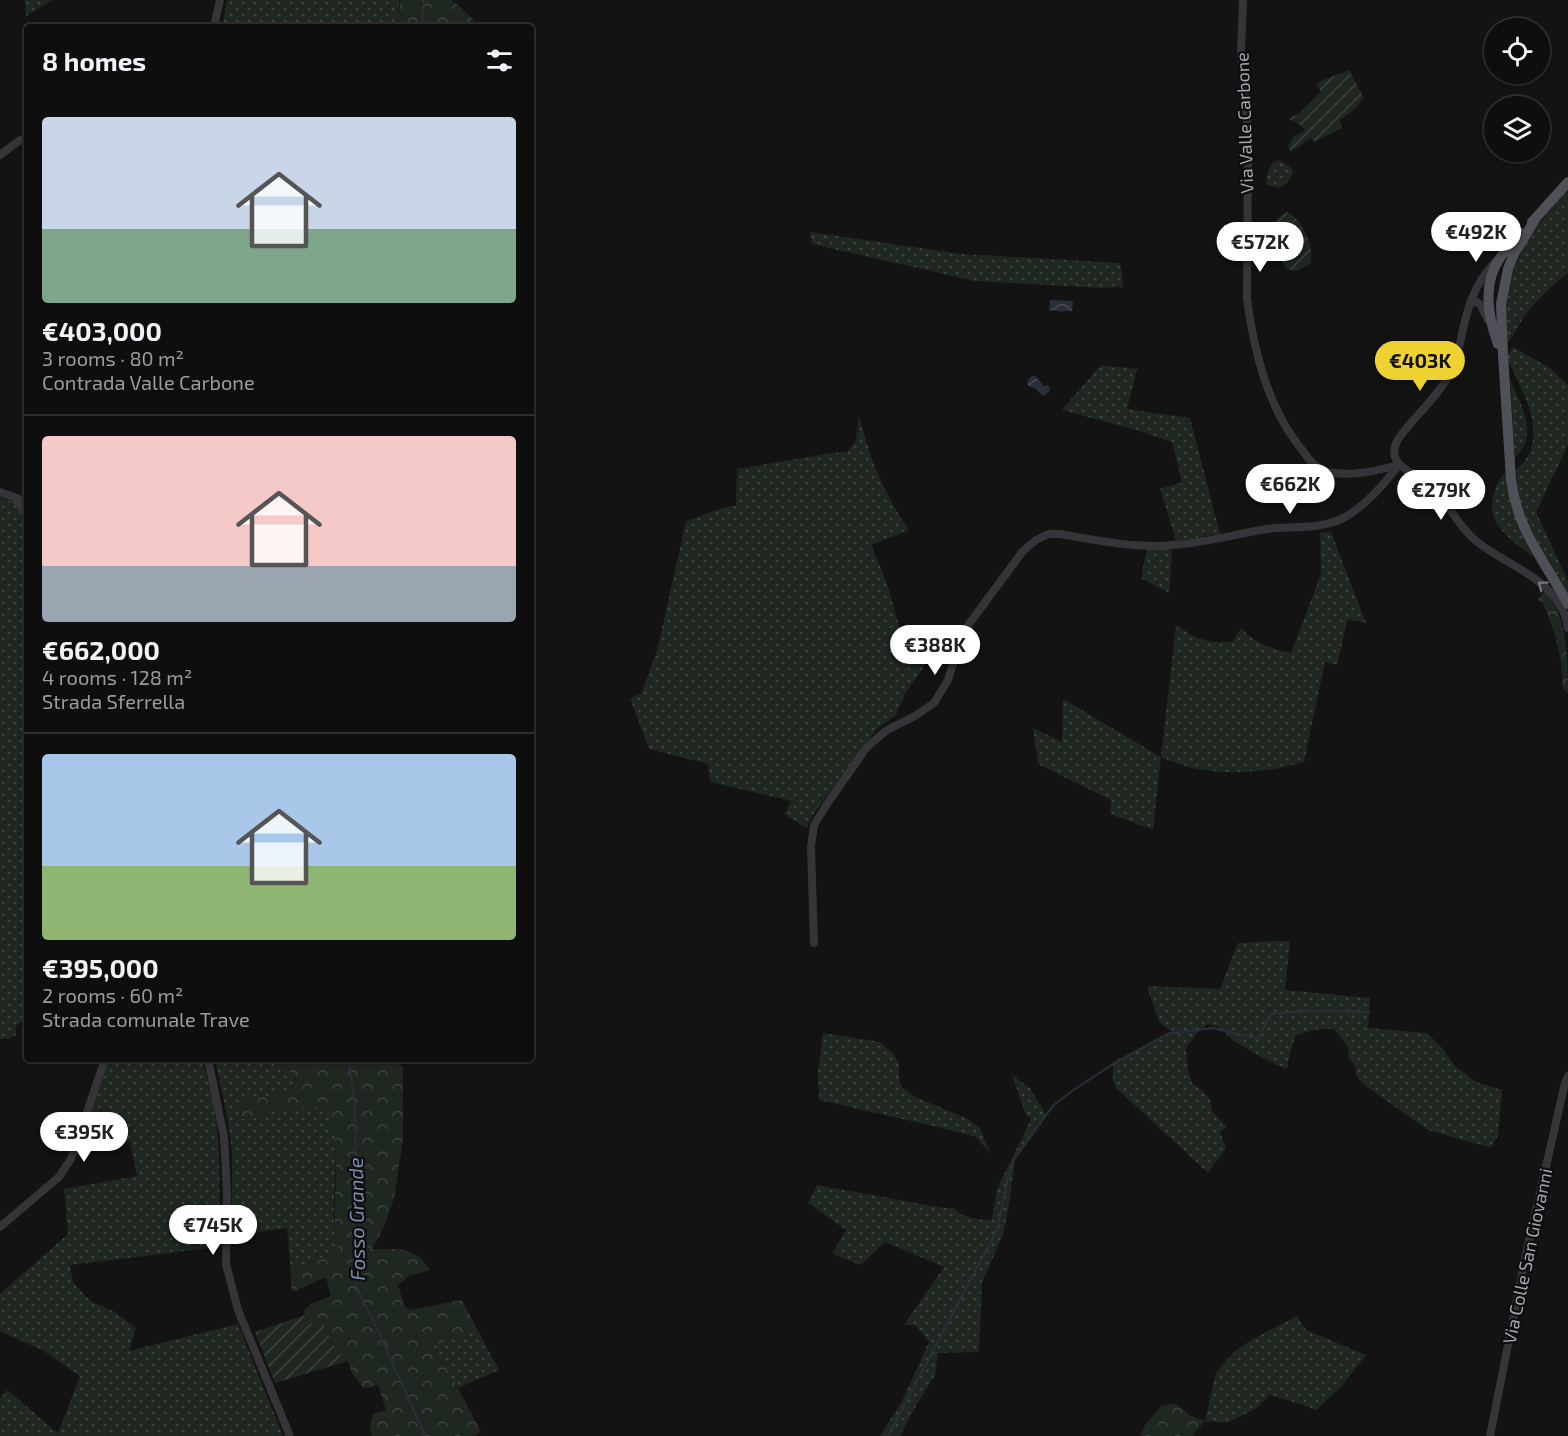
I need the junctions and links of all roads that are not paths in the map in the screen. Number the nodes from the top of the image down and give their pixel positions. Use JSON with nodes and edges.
{"nodes":[{"id":1,"x":220,"y":0,"type":"edge"},
{"id":2,"x":1243,"y":0,"type":"edge"},
{"id":3,"x":215,"y":24,"type":"edge"},
{"id":4,"x":20,"y":140,"type":"dead end"},
{"id":5,"x":0,"y":155,"type":"edge"},
{"id":6,"x":1568,"y":182,"type":"edge"},
{"id":7,"x":1536,"y":218,"type":"junction"},
{"id":8,"x":1501,"y":256,"type":"junction"},
{"id":9,"x":1508,"y":269,"type":"junction"},
{"id":10,"x":1490,"y":287,"type":"junction"},
{"id":11,"x":1475,"y":288,"type":"junction"},
{"id":12,"x":1470,"y":306,"type":"junction"},
{"id":13,"x":1500,"y":312,"type":"junction"},
{"id":14,"x":1492,"y":327,"type":"junction"},
{"id":15,"x":1503,"y":357,"type":"junction"},
{"id":16,"x":1399,"y":465,"type":"junction"},
{"id":17,"x":0,"y":492,"type":"edge"},
{"id":18,"x":24,"y":496,"type":"edge"},
{"id":19,"x":14,"y":497,"type":"junction"},
{"id":20,"x":24,"y":501,"type":"edge"},
{"id":21,"x":24,"y":510,"type":"edge"},
{"id":22,"x":1568,"y":604,"type":"edge"},
{"id":23,"x":1568,"y":628,"type":"edge"},
{"id":24,"x":814,"y":944,"type":"dead end"},
{"id":25,"x":104,"y":1062,"type":"edge"},
{"id":26,"x":209,"y":1062,"type":"edge"},
{"id":27,"x":1568,"y":1076,"type":"edge"},
{"id":28,"x":0,"y":1227,"type":"edge"},
{"id":29,"x":290,"y":1436,"type":"edge"},
{"id":30,"x":1490,"y":1436,"type":"edge"}],
"edges":[{"from":1,"to":3,"type":"street"},
{"from":2,"to":16,"type":"street","name":"Via Valle Carbone"},
{"from":4,"to":5,"type":"street"},
{"from":6,"to":7,"type":"main road"},
{"from":7,"to":8,"type":"main road"},
{"from":7,"to":9,"type":"main road"},
{"from":8,"to":10,"type":"main road"},
{"from":8,"to":11,"type":"street"},
{"from":9,"to":10,"type":"main road"},
{"from":9,"to":13,"type":"main road"},
{"from":10,"to":11,"type":"street"},
{"from":10,"to":12,"type":"street"},
{"from":10,"to":13,"type":"main road"},
{"from":10,"to":14,"type":"main road"},
{"from":11,"to":12,"type":"street"},
{"from":12,"to":14,"type":"street"},
{"from":12,"to":16,"type":"street"},
{"from":13,"to":15,"type":"main road"},
{"from":14,"to":15,"type":"main road"},
{"from":15,"to":22,"type":"main road"},
{"from":23,"to":16,"type":"street","one_way":true},
{"from":16,"to":24,"type":"street"},
{"from":17,"to":19,"type":"street"},
{"from":18,"to":19,"type":"street"},
{"from":19,"to":20,"type":"street"},
{"from":19,"to":21,"type":"street"},
{"from":25,"to":28,"type":"street"},
{"from":26,"to":29,"type":"street"},
{"from":27,"to":30,"type":"street","name":"Via Colle San Giovanni"}]}
